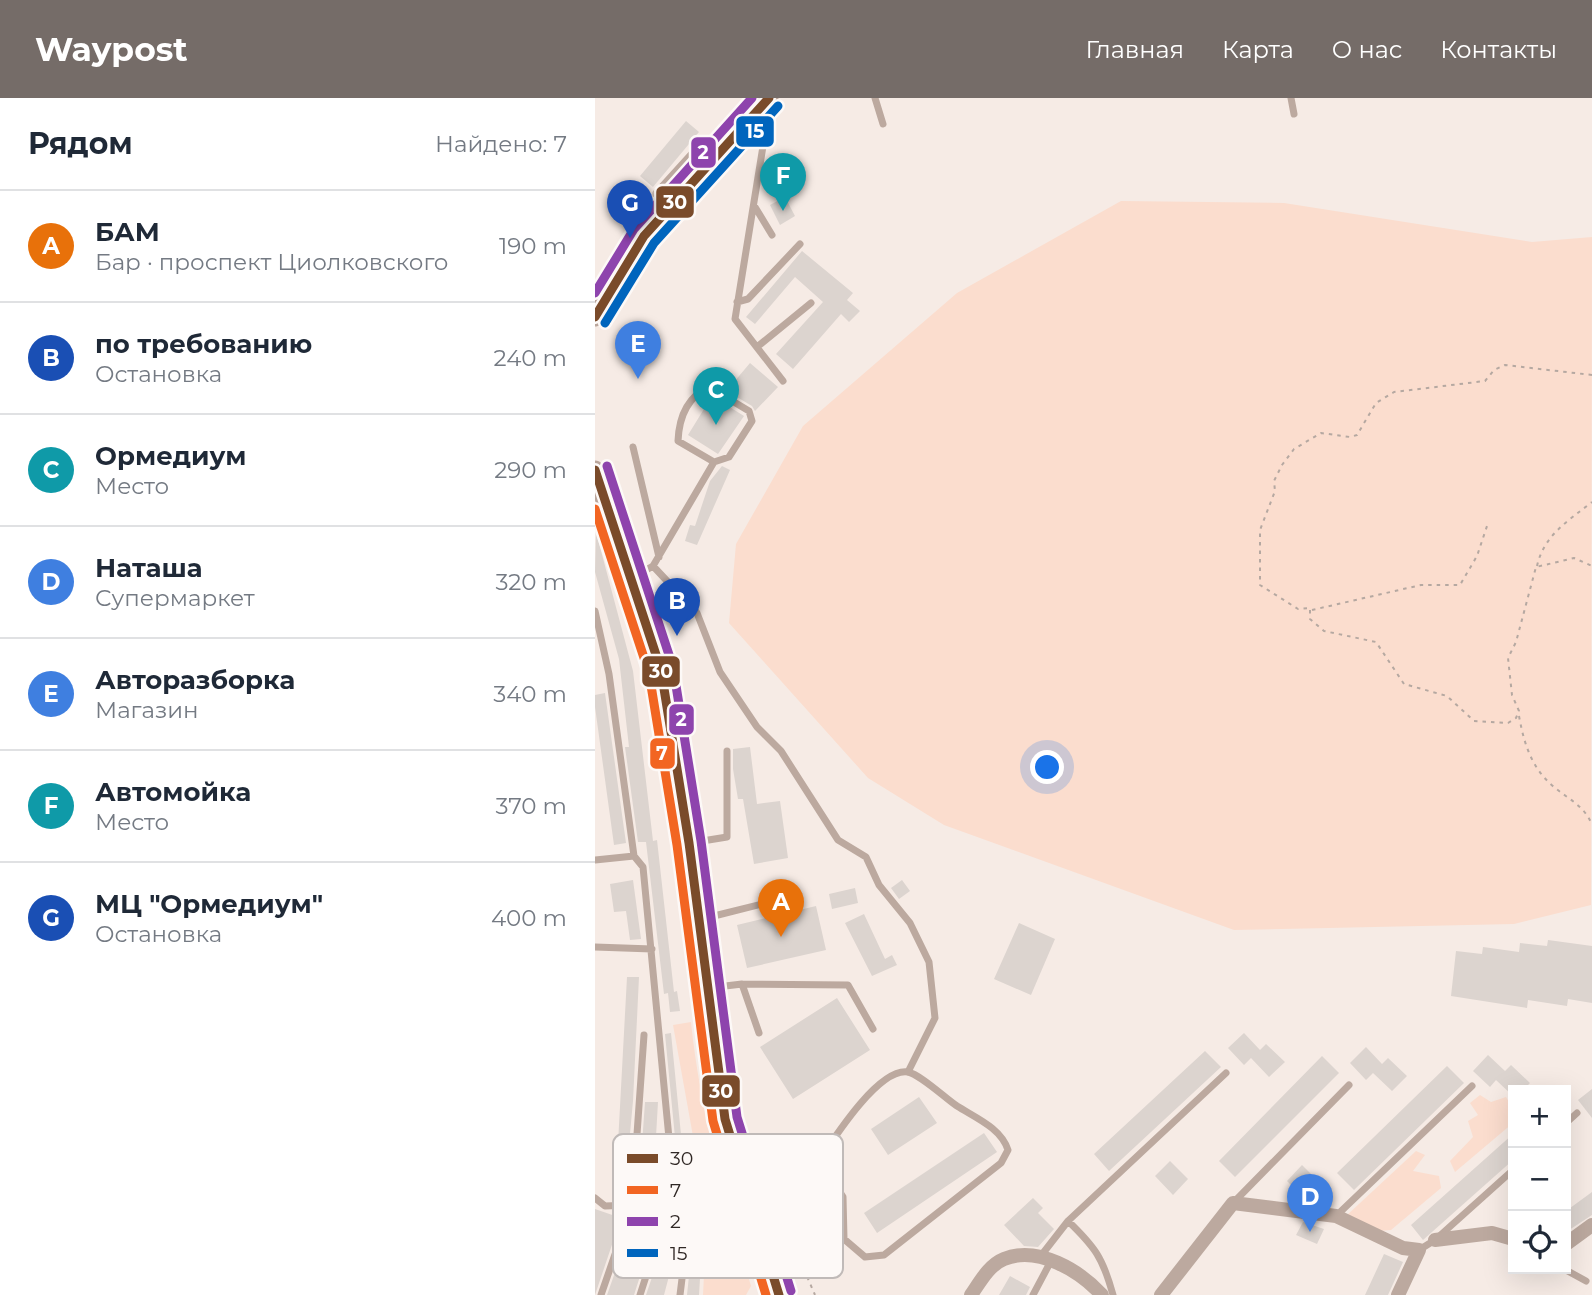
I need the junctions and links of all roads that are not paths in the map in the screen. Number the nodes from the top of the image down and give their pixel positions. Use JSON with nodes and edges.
{"nodes":[{"id":1,"x":875,"y":98,"type":"edge"},
{"id":2,"x":1291,"y":98,"type":"edge"},
{"id":3,"x":766,"y":101,"type":"edge"},
{"id":4,"x":1294,"y":114,"type":"dead end"},
{"id":5,"x":883,"y":124,"type":"dead end"},
{"id":6,"x":755,"y":206,"type":"junction"},
{"id":7,"x":772,"y":235,"type":"dead end"},
{"id":8,"x":800,"y":243,"type":"dead end"},
{"id":9,"x":737,"y":302,"type":"junction"},
{"id":10,"x":811,"y":303,"type":"dead end"},
{"id":11,"x":595,"y":317,"type":"edge"},
{"id":12,"x":757,"y":347,"type":"junction"},
{"id":13,"x":783,"y":380,"type":"dead end"},
{"id":14,"x":633,"y":447,"type":"dead end"},
{"id":15,"x":714,"y":462,"type":"junction"},
{"id":16,"x":595,"y":470,"type":"edge"},
{"id":17,"x":659,"y":557,"type":"junction"},
{"id":18,"x":653,"y":566,"type":"junction"},
{"id":19,"x":631,"y":579,"type":"junction"},
{"id":20,"x":595,"y":611,"type":"edge"},
{"id":21,"x":727,"y":751,"type":"dead end"},
{"id":22,"x":689,"y":843,"type":"junction"},
{"id":23,"x":634,"y":856,"type":"junction"},
{"id":24,"x":595,"y":860,"type":"edge"},
{"id":25,"x":766,"y":903,"type":"dead end"},
{"id":26,"x":595,"y":947,"type":"edge"},
{"id":27,"x":652,"y":949,"type":"junction"},
{"id":28,"x":741,"y":984,"type":"junction"},
{"id":29,"x":713,"y":987,"type":"junction"},
{"id":30,"x":873,"y":1029,"type":"dead end"},
{"id":31,"x":759,"y":1033,"type":"dead end"},
{"id":32,"x":644,"y":1035,"type":"dead end"},
{"id":33,"x":908,"y":1072,"type":"junction"},
{"id":34,"x":1226,"y":1073,"type":"dead end"},
{"id":35,"x":1349,"y":1085,"type":"dead end"},
{"id":36,"x":1472,"y":1086,"type":"dead end"},
{"id":37,"x":1577,"y":1113,"type":"dead end"},
{"id":38,"x":1571,"y":1118,"type":"edge"},
{"id":39,"x":637,"y":1134,"type":"edge"},
{"id":40,"x":669,"y":1134,"type":"edge"},
{"id":41,"x":729,"y":1134,"type":"edge"},
{"id":42,"x":837,"y":1134,"type":"edge"},
{"id":43,"x":1508,"y":1174,"type":"edge"},
{"id":44,"x":843,"y":1197,"type":"edge"},
{"id":45,"x":595,"y":1198,"type":"edge"},
{"id":46,"x":1233,"y":1203,"type":"junction"},
{"id":47,"x":613,"y":1206,"type":"edge"},
{"id":48,"x":1336,"y":1216,"type":"junction"},
{"id":49,"x":1068,"y":1222,"type":"junction"},
{"id":50,"x":1592,"y":1225,"type":"edge"},
{"id":51,"x":1508,"y":1238,"type":"edge"},
{"id":52,"x":1435,"y":1240,"type":"junction"},
{"id":53,"x":1571,"y":1240,"type":"edge"},
{"id":54,"x":1419,"y":1250,"type":"junction"},
{"id":55,"x":1045,"y":1259,"type":"junction"},
{"id":56,"x":613,"y":1260,"type":"edge"},
{"id":57,"x":1571,"y":1273,"type":"edge"},
{"id":58,"x":645,"y":1278,"type":"edge"},
{"id":59,"x":773,"y":1278,"type":"edge"},
{"id":60,"x":1586,"y":1281,"type":"dead end"},
{"id":61,"x":601,"y":1295,"type":"edge"},
{"id":62,"x":640,"y":1295,"type":"edge"},
{"id":63,"x":779,"y":1295,"type":"edge"},
{"id":64,"x":971,"y":1295,"type":"edge"},
{"id":65,"x":1033,"y":1295,"type":"edge"},
{"id":66,"x":1102,"y":1295,"type":"edge"},
{"id":67,"x":1113,"y":1295,"type":"edge"},
{"id":68,"x":1161,"y":1295,"type":"edge"},
{"id":69,"x":1398,"y":1295,"type":"edge"}],
"edges":[{"from":1,"to":5,"type":"lane"},
{"from":2,"to":4,"type":"lane"},
{"from":3,"to":6,"type":"lane"},
{"from":3,"to":11,"type":"main road"},
{"from":6,"to":7,"type":"lane"},
{"from":6,"to":9,"type":"lane"},
{"from":8,"to":9,"type":"lane"},
{"from":9,"to":12,"type":"lane"},
{"from":10,"to":12,"type":"lane"},
{"from":12,"to":13,"type":"lane"},
{"from":14,"to":17,"type":"lane"},
{"from":15,"to":15,"type":"lane"},
{"from":15,"to":17,"type":"lane"},
{"from":16,"to":19,"type":"main road"},
{"from":17,"to":18,"type":"lane"},
{"from":18,"to":19,"type":"lane"},
{"from":18,"to":33,"type":"lane"},
{"from":19,"to":22,"type":"main road"},
{"from":20,"to":23,"type":"lane"},
{"from":21,"to":22,"type":"lane"},
{"from":22,"to":29,"type":"main road"},
{"from":23,"to":24,"type":"lane"},
{"from":23,"to":27,"type":"lane"},
{"from":25,"to":29,"type":"lane"},
{"from":26,"to":27,"type":"lane"},
{"from":27,"to":40,"type":"lane"},
{"from":28,"to":29,"type":"lane"},
{"from":28,"to":30,"type":"lane"},
{"from":28,"to":31,"type":"lane"},
{"from":29,"to":41,"type":"main road"},
{"from":32,"to":39,"type":"lane"},
{"from":33,"to":42,"type":"lane"},
{"from":33,"to":44,"type":"lane"},
{"from":34,"to":49,"type":"lane"},
{"from":35,"to":46,"type":"lane"},
{"from":36,"to":48,"type":"lane"},
{"from":37,"to":38,"type":"lane"},
{"from":43,"to":52,"type":"lane"},
{"from":45,"to":47,"type":"lane"},
{"from":46,"to":48,"type":"street"},
{"from":46,"to":68,"type":"street"},
{"from":48,"to":54,"type":"street"},
{"from":49,"to":55,"type":"lane"},
{"from":49,"to":67,"type":"lane"},
{"from":50,"to":53,"type":"street"},
{"from":51,"to":52,"type":"street"},
{"from":52,"to":54,"type":"lane"},
{"from":54,"to":69,"type":"street"},
{"from":55,"to":64,"type":"street"},
{"from":55,"to":65,"type":"lane"},
{"from":55,"to":66,"type":"street"},
{"from":56,"to":61,"type":"lane"},
{"from":57,"to":60,"type":"lane"},
{"from":58,"to":62,"type":"lane"},
{"from":59,"to":63,"type":"main road"}]}
